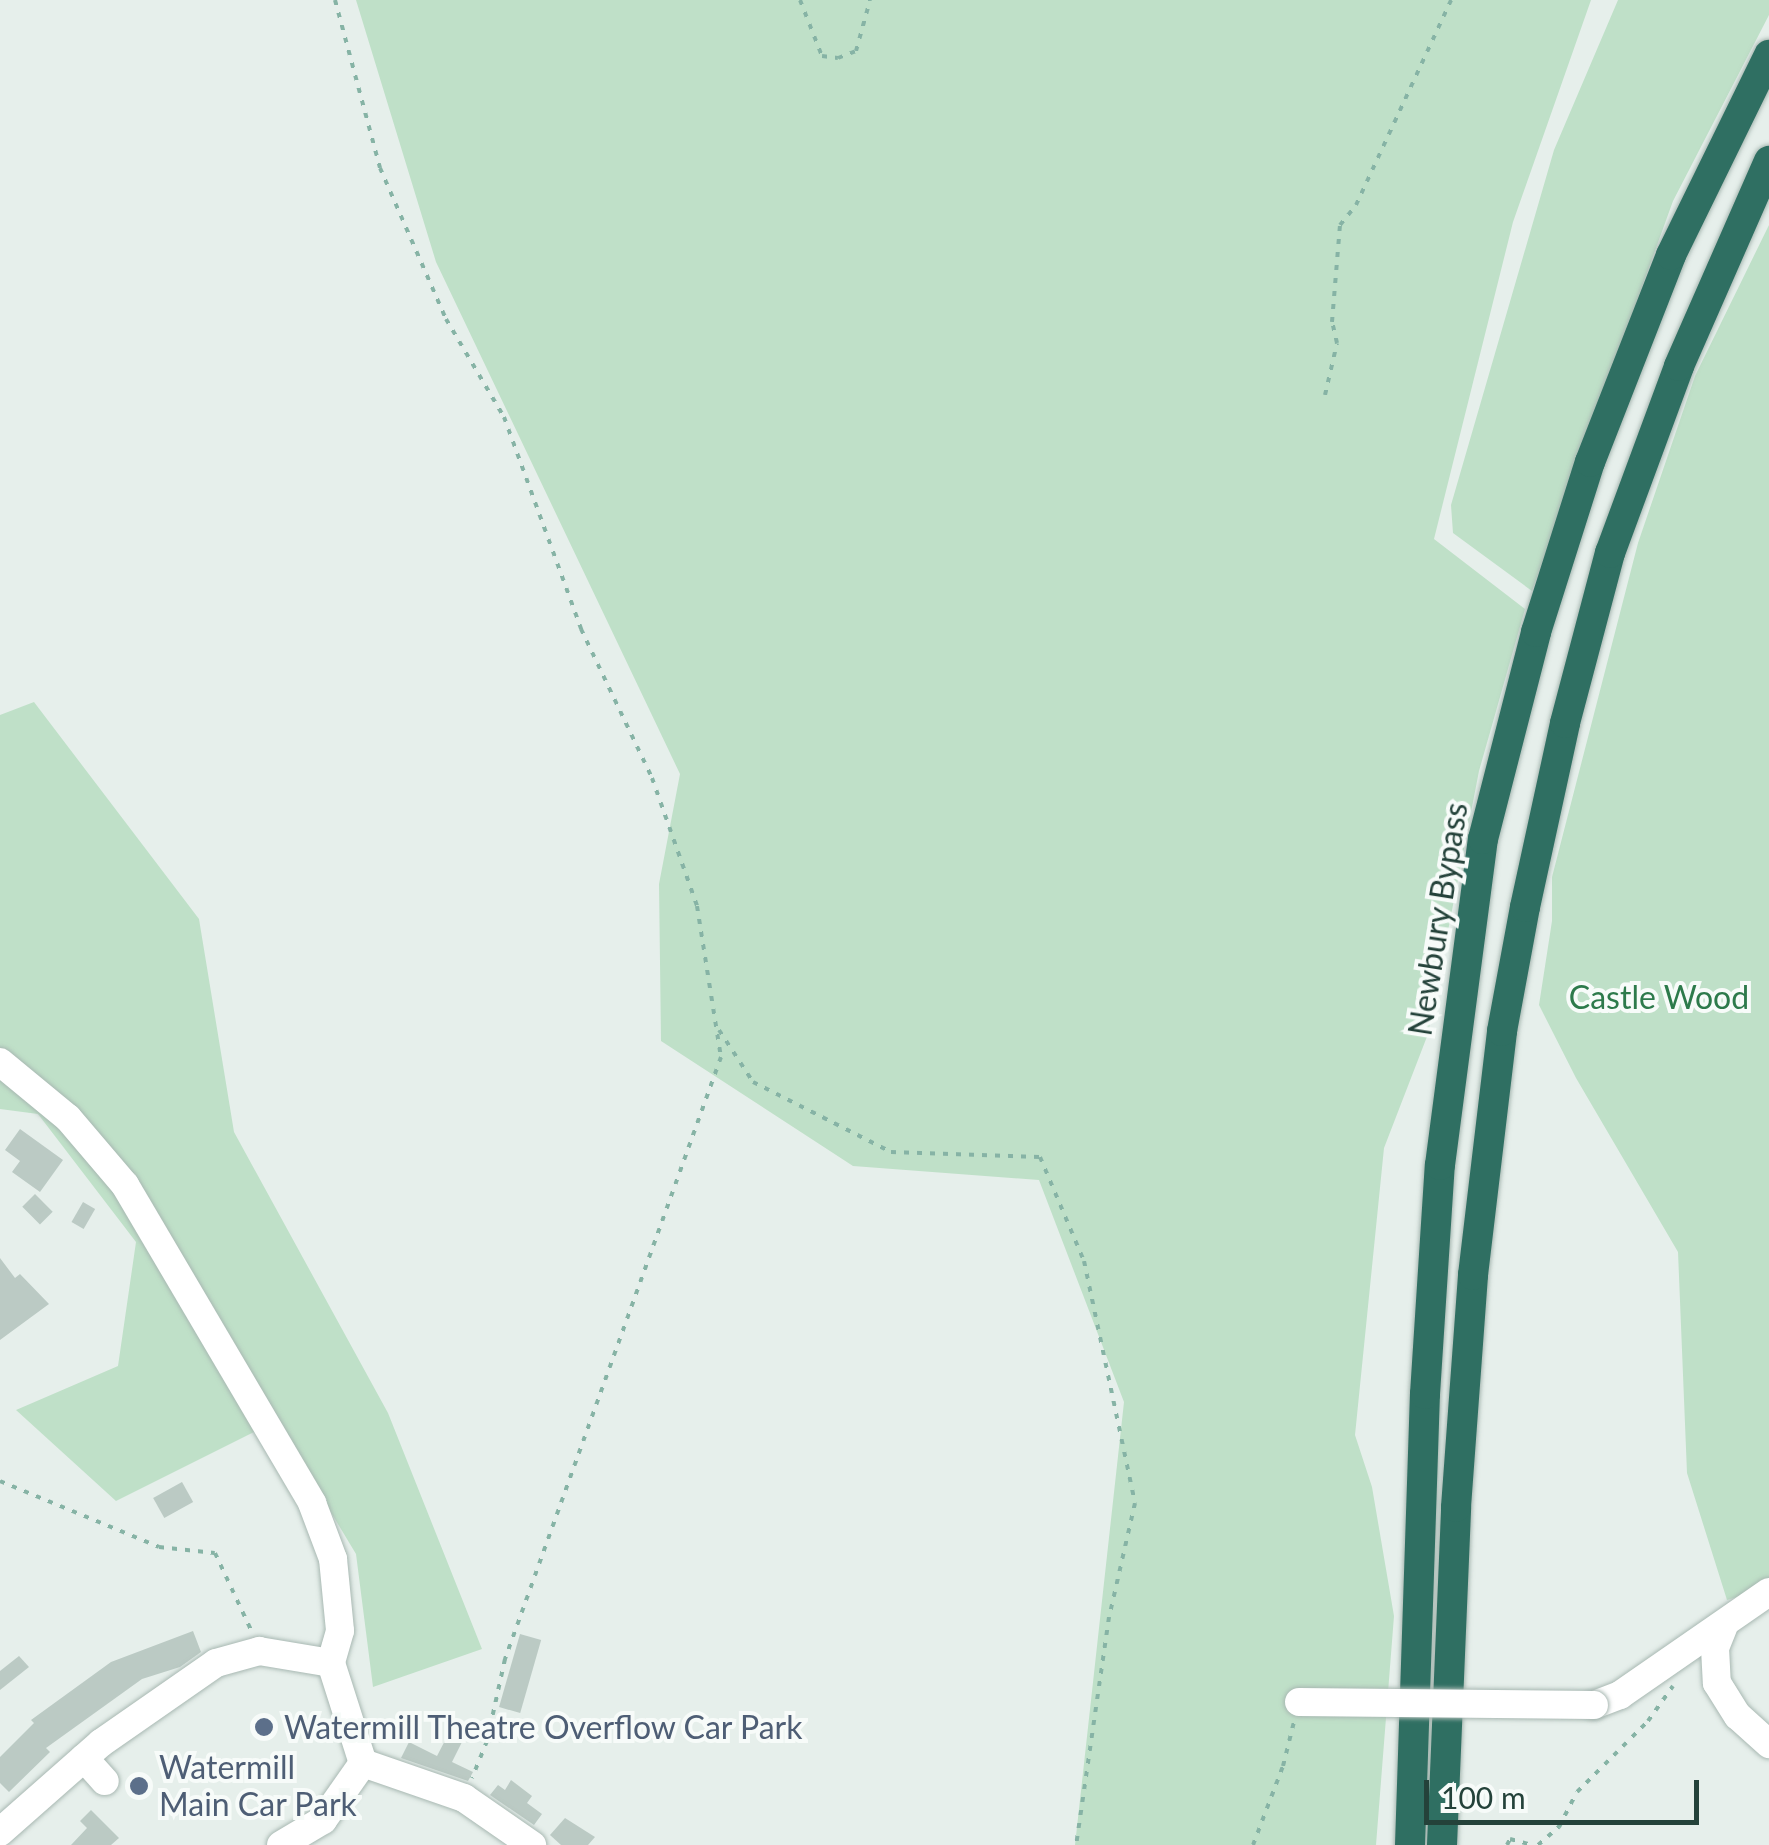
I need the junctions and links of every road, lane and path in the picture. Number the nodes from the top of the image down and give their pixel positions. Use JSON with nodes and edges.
{"nodes":[{"id":1,"x":335,"y":0,"type":"edge"},
{"id":2,"x":800,"y":0,"type":"edge"},
{"id":3,"x":870,"y":0,"type":"edge"},
{"id":4,"x":1450,"y":0,"type":"edge"},
{"id":5,"x":1769,"y":54,"type":"edge"},
{"id":6,"x":1769,"y":162,"type":"edge"},
{"id":7,"x":1324,"y":394,"type":"dead end"},
{"id":8,"x":716,"y":1026,"type":"junction"},
{"id":9,"x":0,"y":1062,"type":"edge"},
{"id":10,"x":0,"y":1480,"type":"edge"},
{"id":11,"x":1769,"y":1592,"type":"edge"},
{"id":12,"x":1723,"y":1628,"type":"junction"},
{"id":13,"x":260,"y":1651,"type":"junction"},
{"id":14,"x":331,"y":1664,"type":"junction"},
{"id":15,"x":1678,"y":1679,"type":"dead end"},
{"id":16,"x":1299,"y":1702,"type":"joint"},
{"id":17,"x":1769,"y":1744,"type":"edge"},
{"id":18,"x":84,"y":1758,"type":"junction"},
{"id":19,"x":363,"y":1763,"type":"junction"},
{"id":20,"x":105,"y":1781,"type":"dead end"},
{"id":21,"x":464,"y":1798,"type":"junction"},
{"id":22,"x":0,"y":1832,"type":"edge"},
{"id":23,"x":281,"y":1845,"type":"edge"},
{"id":24,"x":532,"y":1845,"type":"edge"},
{"id":25,"x":1076,"y":1845,"type":"edge"},
{"id":26,"x":1253,"y":1845,"type":"edge"},
{"id":27,"x":1410,"y":1845,"type":"edge"},
{"id":28,"x":1442,"y":1845,"type":"edge"},
{"id":29,"x":1507,"y":1845,"type":"edge"},
{"id":30,"x":1536,"y":1845,"type":"edge"}],
"edges":[{"from":1,"to":8,"type":"path"},
{"from":2,"to":3,"type":"path"},
{"from":4,"to":7,"type":"path"},
{"from":5,"to":27,"type":"highway","name":"Newbury Bypass"},
{"from":6,"to":28,"type":"highway"},
{"from":8,"to":21,"type":"path"},
{"from":8,"to":25,"type":"path"},
{"from":9,"to":14,"type":"street"},
{"from":10,"to":13,"type":"path"},
{"from":11,"to":12,"type":"street"},
{"from":12,"to":16,"type":"street","bridge":true},
{"from":12,"to":17,"type":"street"},
{"from":13,"to":14,"type":"street"},
{"from":13,"to":18,"type":"street"},
{"from":14,"to":19,"type":"street"},
{"from":15,"to":30,"type":"path"},
{"from":16,"to":26,"type":"path"},
{"from":18,"to":20,"type":"street"},
{"from":18,"to":22,"type":"street"},
{"from":19,"to":21,"type":"street"},
{"from":19,"to":23,"type":"street"},
{"from":21,"to":24,"type":"street"},
{"from":29,"to":30,"type":"path"}]}
